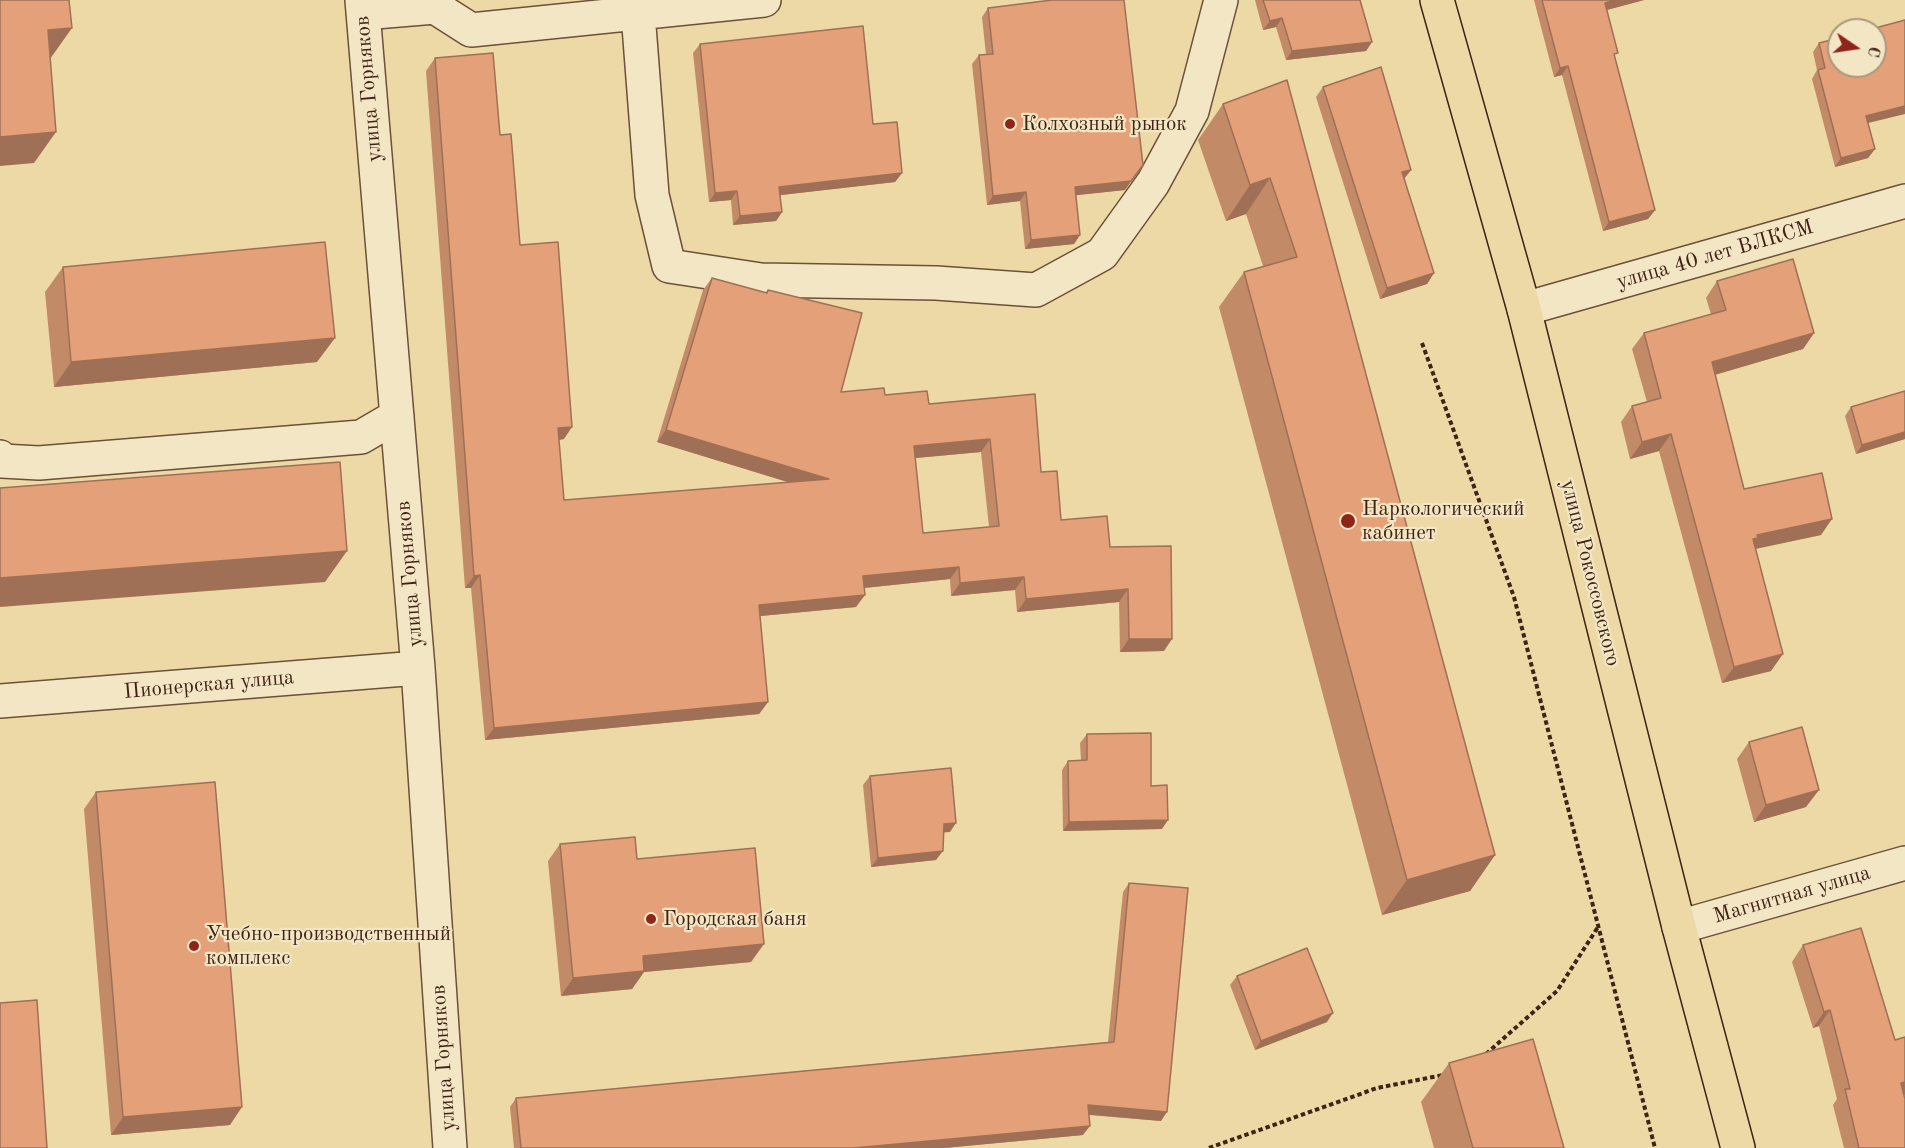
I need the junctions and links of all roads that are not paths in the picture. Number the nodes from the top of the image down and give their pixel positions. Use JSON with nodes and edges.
{"nodes":[{"id":1,"x":764,"y":0,"type":"edge"},
{"id":2,"x":1221,"y":0,"type":"edge"},
{"id":3,"x":1437,"y":0,"type":"edge"},
{"id":4,"x":362,"y":7,"type":"edge"},
{"id":5,"x":638,"y":13,"type":"junction"},
{"id":6,"x":1905,"y":201,"type":"edge"},
{"id":7,"x":1524,"y":309,"type":"junction"},
{"id":8,"x":397,"y":416,"type":"junction"},
{"id":9,"x":0,"y":457,"type":"edge"},
{"id":10,"x":418,"y":668,"type":"junction"},
{"id":11,"x":0,"y":701,"type":"edge"},
{"id":12,"x":1905,"y":863,"type":"edge"},
{"id":13,"x":1679,"y":927,"type":"junction"},
{"id":14,"x":450,"y":1148,"type":"edge"},
{"id":15,"x":1738,"y":1148,"type":"edge"}],
"edges":[{"from":1,"to":5,"type":"street"},
{"from":2,"to":5,"type":"street"},
{"from":3,"to":7,"type":"main road","name":"улица Рокоссовского"},
{"from":4,"to":5,"type":"street"},
{"from":4,"to":8,"type":"street","name":"улица Горняков"},
{"from":6,"to":7,"type":"street","name":"улица 40 лет ВЛКСМ"},
{"from":7,"to":13,"type":"main road","name":"улица Рокоссовского"},
{"from":8,"to":9,"type":"street"},
{"from":8,"to":10,"type":"street","name":"улица Горняков"},
{"from":10,"to":11,"type":"street","name":"Пионерская улица"},
{"from":10,"to":14,"type":"street","name":"улица Горняков"},
{"from":12,"to":13,"type":"street","name":"Магнитная улица"},
{"from":13,"to":15,"type":"main road","name":"улица Рокоссовского"}]}
